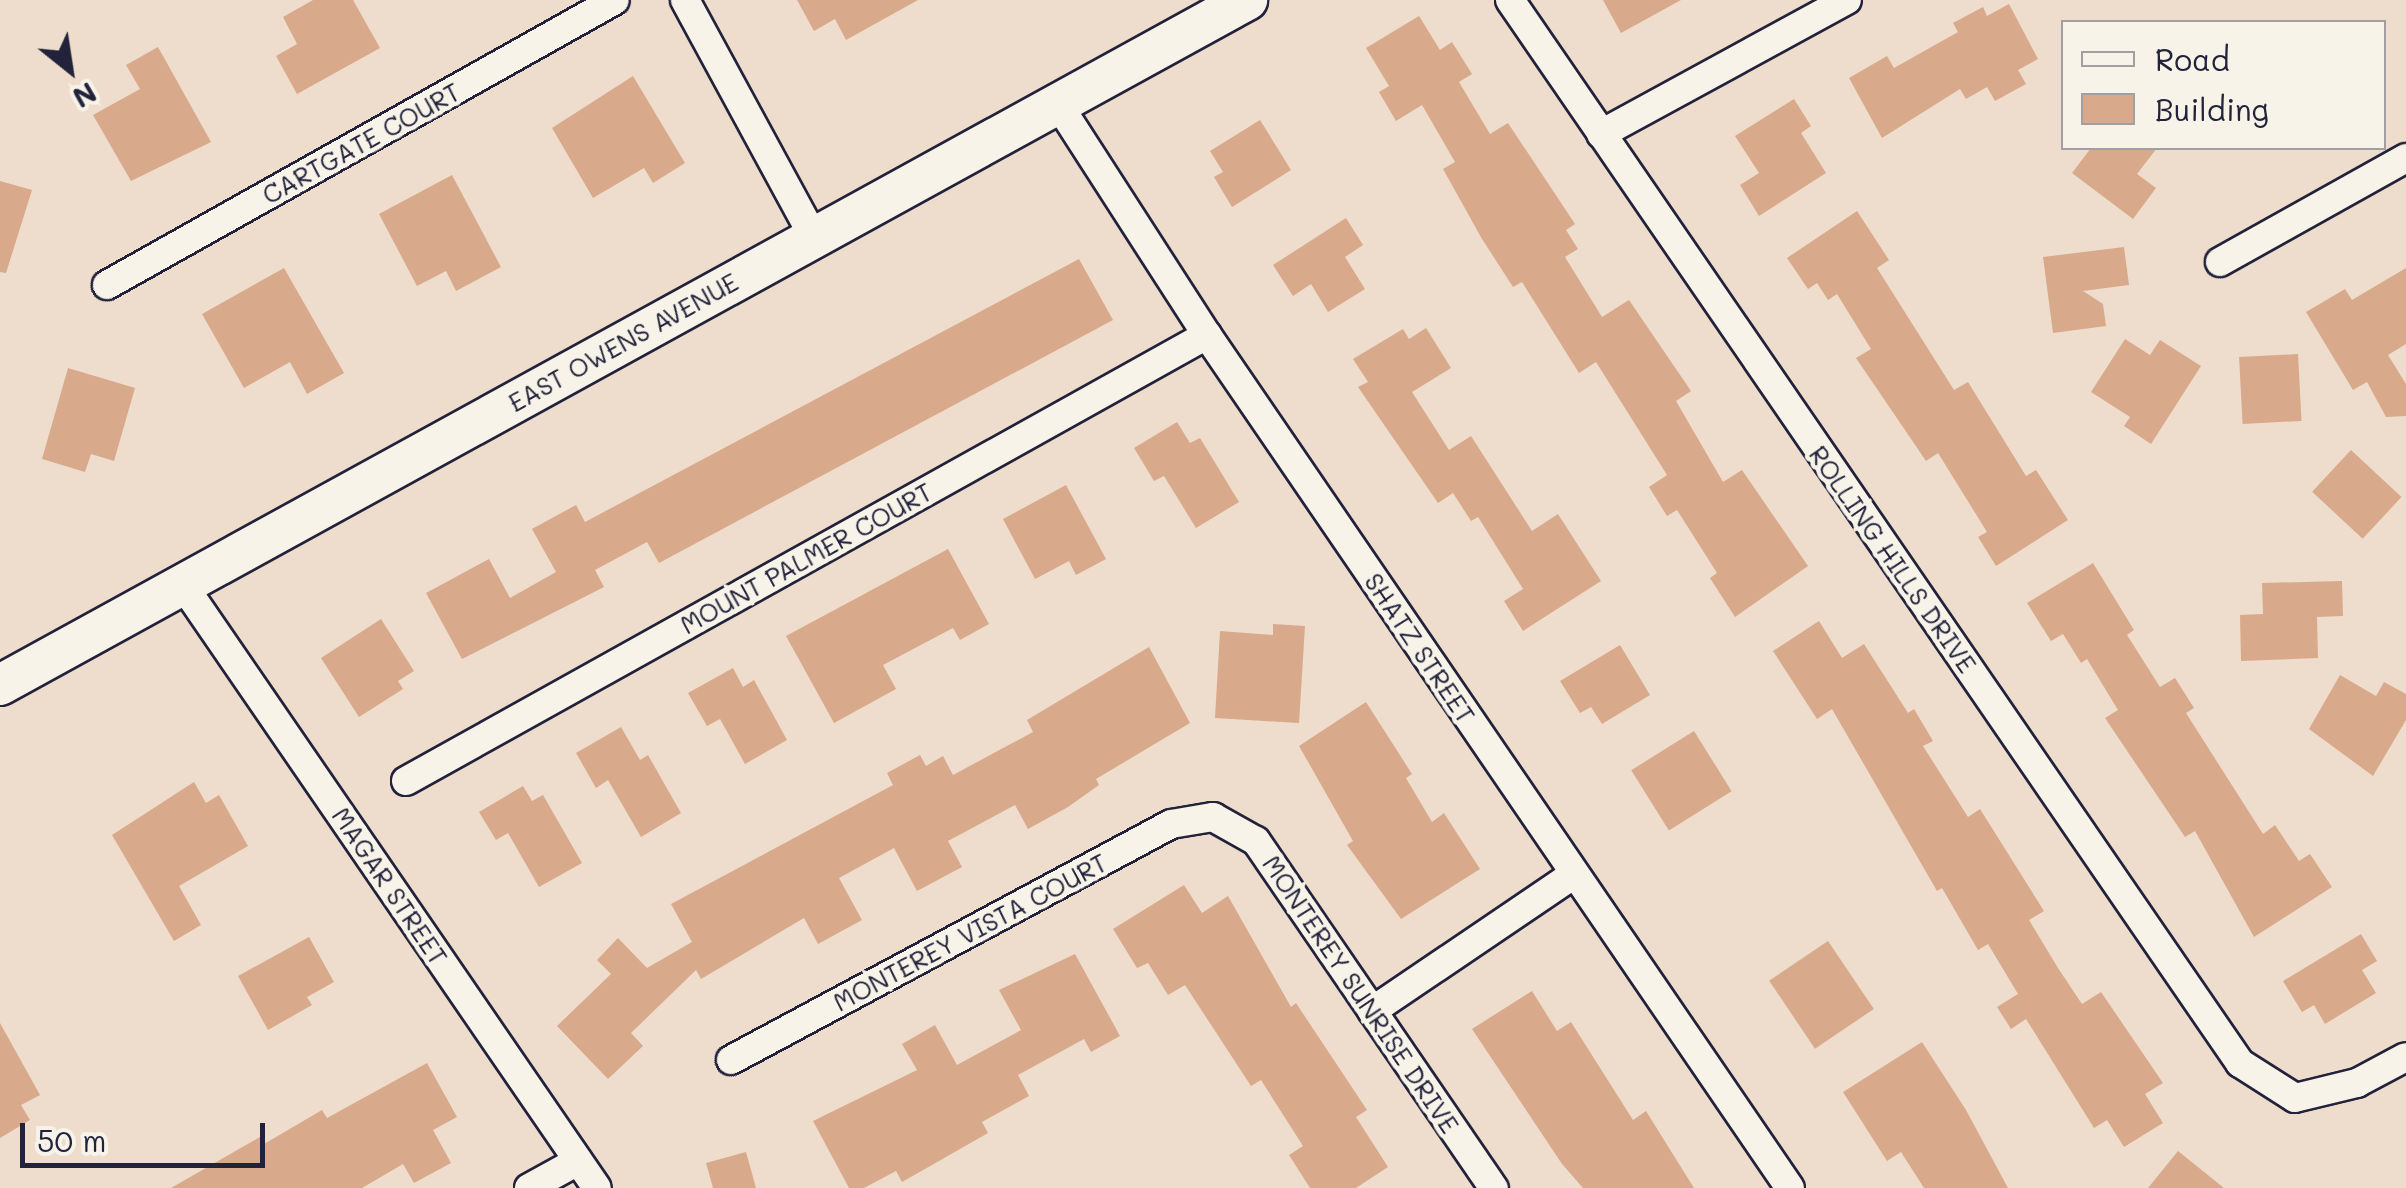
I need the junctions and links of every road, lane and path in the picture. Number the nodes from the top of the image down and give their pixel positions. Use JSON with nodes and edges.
{"nodes":[{"id":1,"x":614,"y":0,"type":"edge"},
{"id":2,"x":684,"y":0,"type":"edge"},
{"id":3,"x":1247,"y":0,"type":"edge"},
{"id":4,"x":1510,"y":0,"type":"edge"},
{"id":5,"x":1847,"y":0,"type":"edge"},
{"id":6,"x":1058,"y":104,"type":"junction"},
{"id":7,"x":1601,"y":134,"type":"junction"},
{"id":8,"x":2406,"y":158,"type":"edge"},
{"id":9,"x":814,"y":238,"type":"junction"},
{"id":10,"x":2220,"y":262,"type":"dead end"},
{"id":11,"x":108,"y":286,"type":"dead end"},
{"id":12,"x":1207,"y":335,"type":"junction"},
{"id":13,"x":184,"y":584,"type":"junction"},
{"id":14,"x":0,"y":686,"type":"edge"},
{"id":15,"x":406,"y":781,"type":"dead end"},
{"id":16,"x":1214,"y":817,"type":"joint"},
{"id":17,"x":1574,"y":874,"type":"junction"},
{"id":18,"x":1372,"y":1011,"type":"junction"},
{"id":19,"x":2406,"y":1057,"type":"edge"},
{"id":20,"x":731,"y":1060,"type":"dead end"},
{"id":21,"x":578,"y":1161,"type":"junction"},
{"id":22,"x":1485,"y":1185,"type":"edge"},
{"id":23,"x":529,"y":1188,"type":"edge"},
{"id":24,"x":597,"y":1188,"type":"edge"},
{"id":25,"x":1790,"y":1188,"type":"edge"}],
"edges":[{"from":1,"to":11,"type":"street","name":"CARTGATE COURT"},
{"from":2,"to":9,"type":"street"},
{"from":3,"to":6,"type":"main road","name":"EAST OWENS AVENUE"},
{"from":4,"to":7,"type":"street","name":"ROLLING HILLS DRIVE"},
{"from":5,"to":7,"type":"street"},
{"from":6,"to":9,"type":"main road","name":"EAST OWENS AVENUE"},
{"from":6,"to":12,"type":"street","name":"SHATZ STREET"},
{"from":7,"to":19,"type":"street","name":"ROLLING HILLS DRIVE"},
{"from":8,"to":10,"type":"street"},
{"from":9,"to":13,"type":"main road","name":"EAST OWENS AVENUE"},
{"from":12,"to":15,"type":"street","name":"MOUNT PALMER COURT"},
{"from":12,"to":17,"type":"street","name":"SHATZ STREET"},
{"from":13,"to":14,"type":"main road","name":"EAST OWENS AVENUE"},
{"from":13,"to":21,"type":"street","name":"MAGAR STREET"},
{"from":16,"to":18,"type":"street","name":"MONTEREY SUNRISE DRIVE"},
{"from":16,"to":20,"type":"street","name":"MONTEREY VISTA COURT"},
{"from":17,"to":18,"type":"street"},
{"from":17,"to":25,"type":"street","name":"SHATZ STREET"},
{"from":18,"to":22,"type":"street","name":"MONTEREY SUNRISE DRIVE"},
{"from":21,"to":23,"type":"street"},
{"from":21,"to":24,"type":"street","name":"MAGAR STREET"}]}
